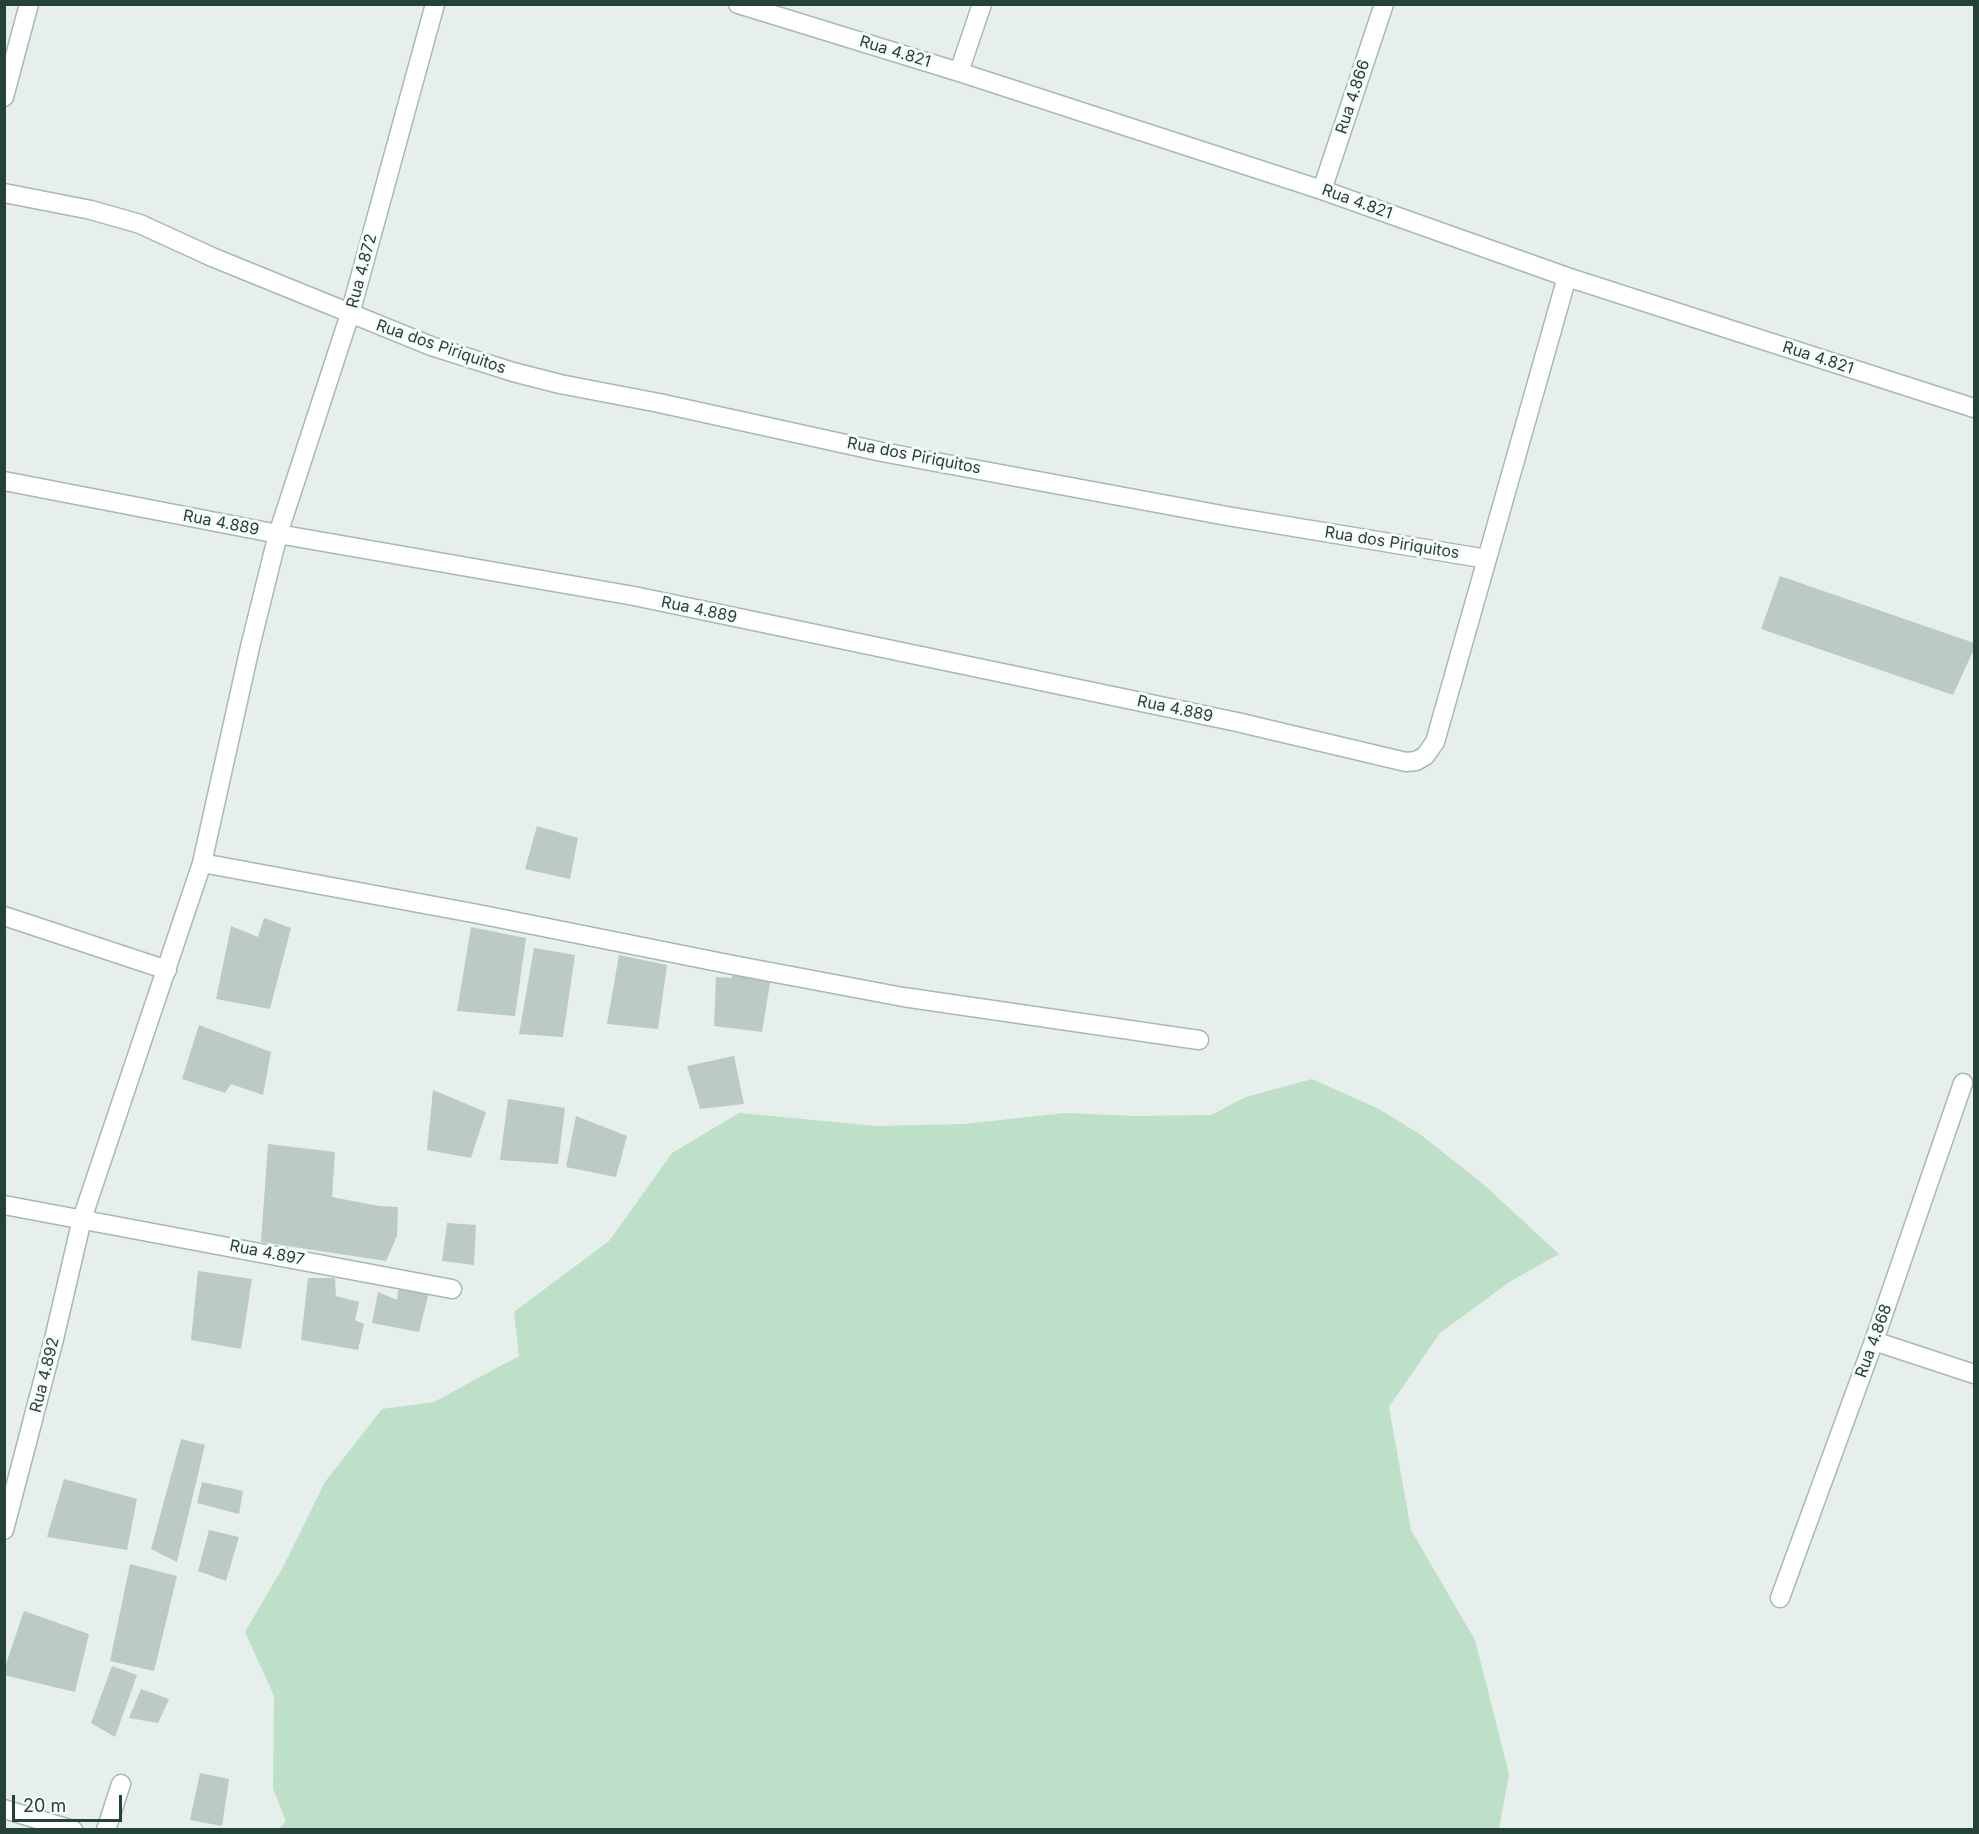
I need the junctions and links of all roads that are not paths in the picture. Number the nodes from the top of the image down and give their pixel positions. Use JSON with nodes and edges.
{"nodes":[{"id":1,"x":29,"y":4,"type":"edge"},
{"id":2,"x":435,"y":4,"type":"edge"},
{"id":3,"x":738,"y":4,"type":"edge"},
{"id":4,"x":982,"y":4,"type":"edge"},
{"id":5,"x":1384,"y":4,"type":"edge"},
{"id":6,"x":959,"y":72,"type":"junction"},
{"id":7,"x":4,"y":97,"type":"edge"},
{"id":8,"x":1322,"y":190,"type":"junction"},
{"id":9,"x":4,"y":193,"type":"edge"},
{"id":10,"x":1567,"y":277,"type":"junction"},
{"id":11,"x":350,"y":314,"type":"junction"},
{"id":12,"x":1974,"y":408,"type":"edge"},
{"id":13,"x":4,"y":481,"type":"edge"},
{"id":14,"x":278,"y":534,"type":"junction"},
{"id":15,"x":1487,"y":559,"type":"junction"},
{"id":16,"x":201,"y":863,"type":"junction"},
{"id":17,"x":4,"y":916,"type":"edge"},
{"id":18,"x":166,"y":970,"type":"junction"},
{"id":19,"x":1199,"y":1040,"type":"dead end"},
{"id":20,"x":1963,"y":1083,"type":"dead end"},
{"id":21,"x":4,"y":1205,"type":"edge"},
{"id":22,"x":82,"y":1219,"type":"junction"},
{"id":23,"x":452,"y":1289,"type":"dead end"},
{"id":24,"x":1874,"y":1341,"type":"junction"},
{"id":25,"x":1974,"y":1374,"type":"edge"},
{"id":26,"x":4,"y":1530,"type":"edge"},
{"id":27,"x":1780,"y":1598,"type":"dead end"},
{"id":28,"x":121,"y":1784,"type":"dead end"},
{"id":29,"x":4,"y":1809,"type":"edge"},
{"id":30,"x":73,"y":1830,"type":"edge"},
{"id":31,"x":106,"y":1830,"type":"edge"}],
"edges":[{"from":1,"to":7,"type":"street"},
{"from":2,"to":11,"type":"street","name":"Rua 4.872"},
{"from":3,"to":6,"type":"street","name":"Rua 4.821"},
{"from":4,"to":6,"type":"street"},
{"from":5,"to":8,"type":"street","name":"Rua 4.866"},
{"from":6,"to":8,"type":"street","name":"Rua 4.821"},
{"from":8,"to":10,"type":"street","name":"Rua 4.821"},
{"from":9,"to":11,"type":"street","name":"Rua dos Piriquitos"},
{"from":10,"to":12,"type":"street","name":"Rua 4.821"},
{"from":10,"to":15,"type":"street"},
{"from":11,"to":14,"type":"street","name":"Rua 4.872"},
{"from":11,"to":15,"type":"street","name":"Rua dos Piriquitos"},
{"from":13,"to":14,"type":"street","name":"Rua 4.889"},
{"from":14,"to":15,"type":"street","name":"Rua 4.889"},
{"from":14,"to":16,"type":"street","name":"Rua 4.872"},
{"from":16,"to":18,"type":"street","name":"Rua 4.892"},
{"from":16,"to":19,"type":"street"},
{"from":17,"to":18,"type":"street"},
{"from":18,"to":22,"type":"street","name":"Rua 4.892"},
{"from":20,"to":24,"type":"street","name":"Rua 4.868"},
{"from":21,"to":22,"type":"street","name":"Rua 4.897"},
{"from":22,"to":23,"type":"street","name":"Rua 4.897"},
{"from":22,"to":26,"type":"street","name":"Rua 4.892"},
{"from":24,"to":25,"type":"street"},
{"from":24,"to":27,"type":"street","name":"Rua 4.868"},
{"from":28,"to":31,"type":"street"},
{"from":29,"to":30,"type":"street"}]}
